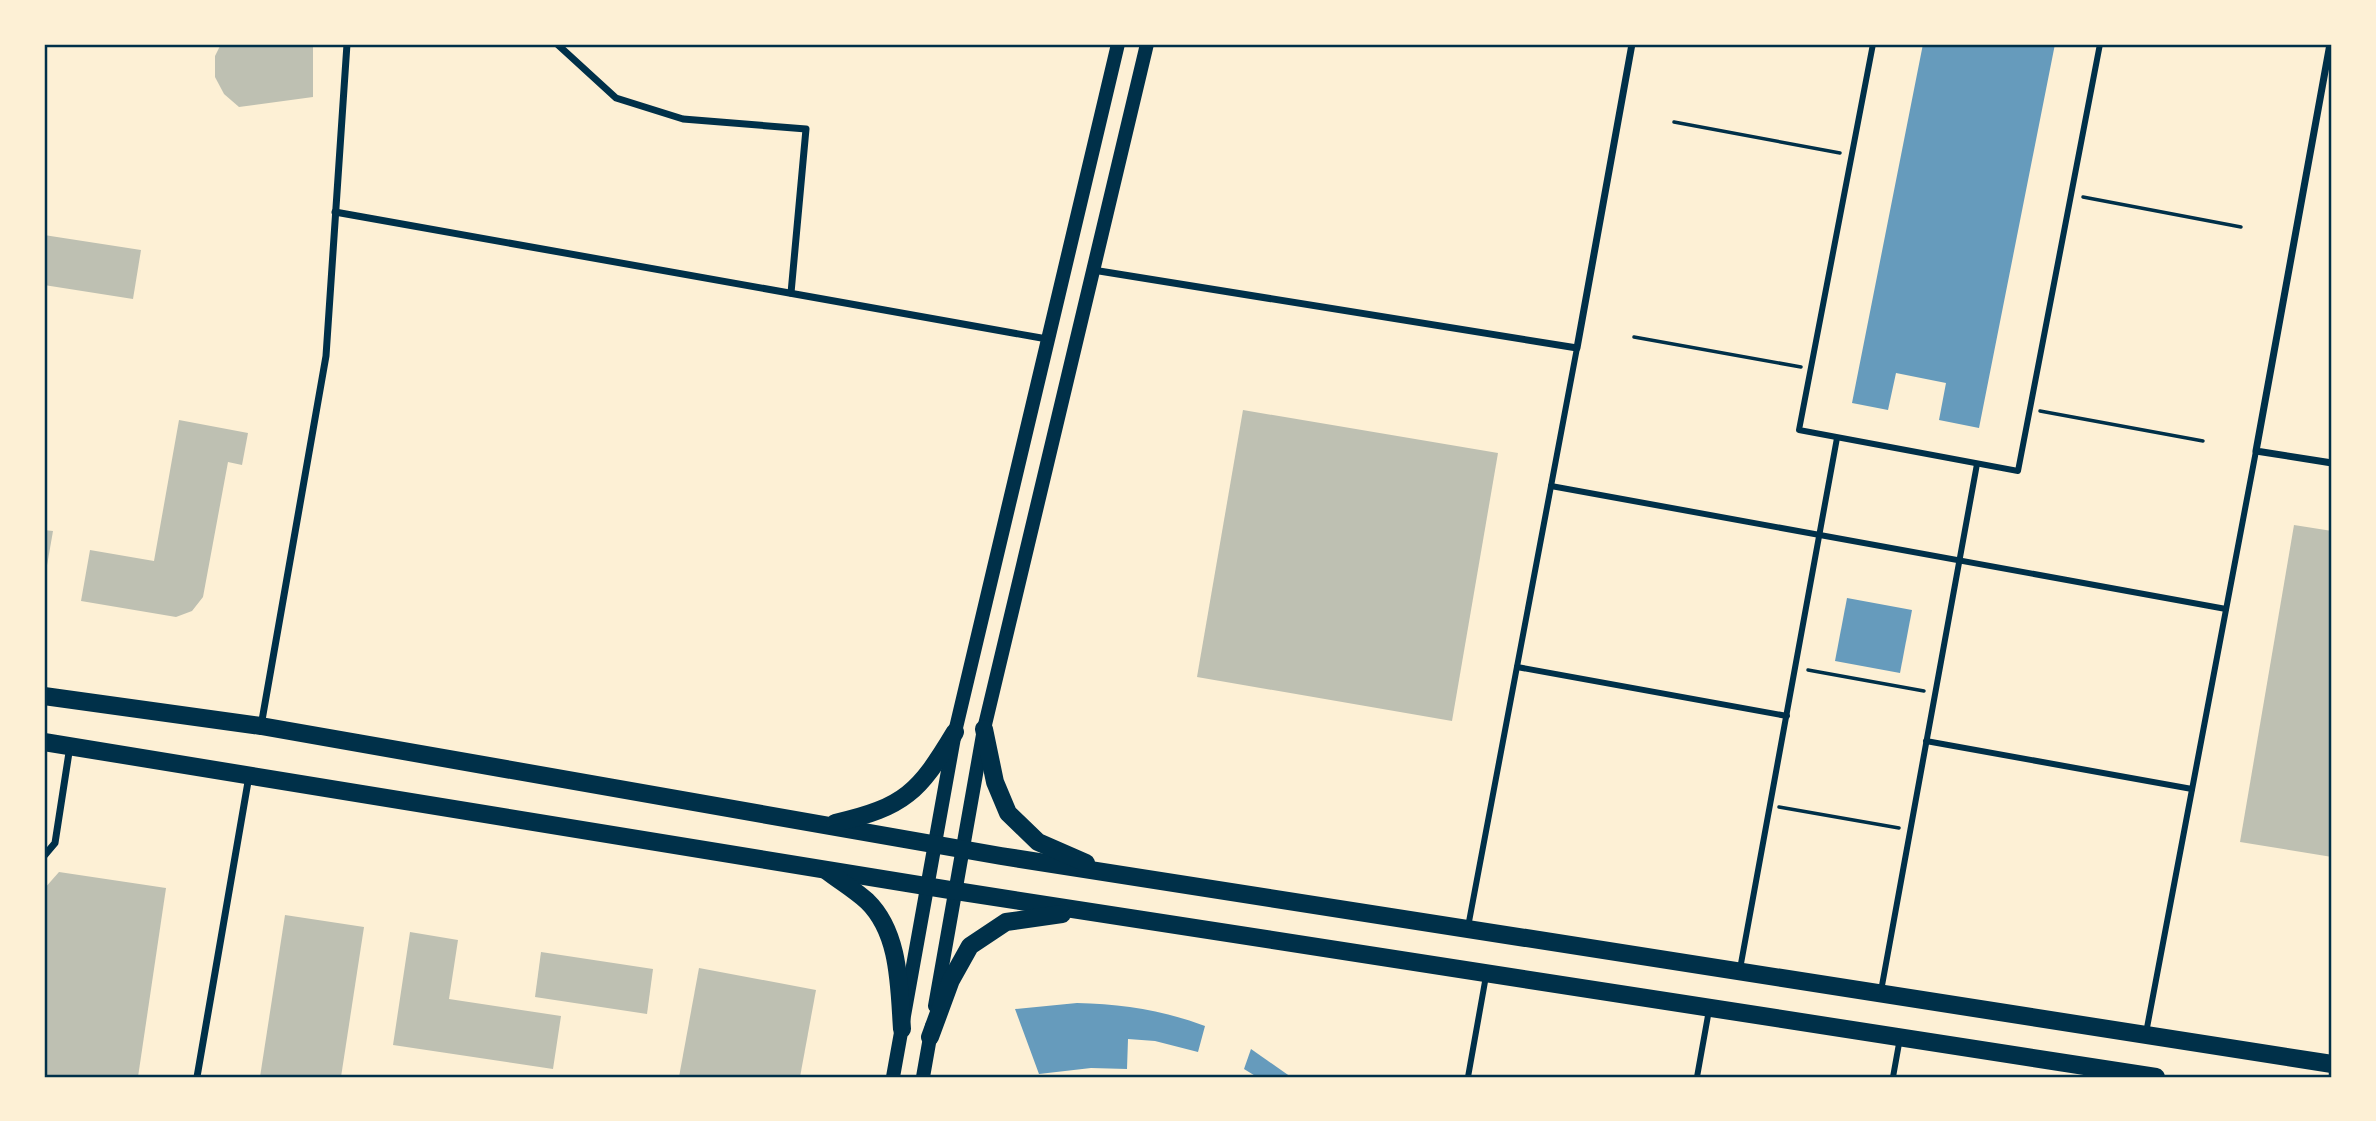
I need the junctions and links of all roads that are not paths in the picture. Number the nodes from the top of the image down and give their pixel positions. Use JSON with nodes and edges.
{"nodes":[{"id":1,"x":347,"y":44,"type":"edge"},
{"id":2,"x":557,"y":44,"type":"edge"},
{"id":3,"x":1118,"y":44,"type":"edge"},
{"id":4,"x":1147,"y":44,"type":"edge"},
{"id":5,"x":1632,"y":44,"type":"edge"},
{"id":6,"x":1873,"y":44,"type":"edge"},
{"id":7,"x":2100,"y":44,"type":"edge"},
{"id":8,"x":2330,"y":44,"type":"edge"},
{"id":9,"x":335,"y":212,"type":"junction"},
{"id":10,"x":1093,"y":270,"type":"junction"},
{"id":11,"x":790,"y":293,"type":"junction"},
{"id":12,"x":1047,"y":339,"type":"junction"},
{"id":13,"x":1577,"y":348,"type":"junction"},
{"id":14,"x":1838,"y":438,"type":"junction"},
{"id":15,"x":2256,"y":451,"type":"junction"},
{"id":16,"x":2332,"y":463,"type":"edge"},
{"id":17,"x":1977,"y":464,"type":"junction"},
{"id":18,"x":1551,"y":486,"type":"junction"},
{"id":19,"x":1820,"y":535,"type":"junction"},
{"id":20,"x":1960,"y":561,"type":"junction"},
{"id":21,"x":2226,"y":609,"type":"junction"},
{"id":22,"x":1517,"y":667,"type":"junction"},
{"id":23,"x":44,"y":696,"type":"edge"},
{"id":24,"x":1787,"y":716,"type":"junction"},
{"id":25,"x":261,"y":726,"type":"junction"},
{"id":26,"x":984,"y":729,"type":"junction"},
{"id":27,"x":955,"y":732,"type":"junction"},
{"id":28,"x":1927,"y":741,"type":"junction"},
{"id":29,"x":44,"y":742,"type":"edge"},
{"id":30,"x":70,"y":746,"type":"junction"},
{"id":31,"x":249,"y":775,"type":"junction"},
{"id":32,"x":2192,"y":789,"type":"junction"},
{"id":33,"x":825,"y":825,"type":"junction"},
{"id":34,"x":935,"y":844,"type":"junction"},
{"id":35,"x":963,"y":850,"type":"junction"},
{"id":36,"x":44,"y":856,"type":"edge"},
{"id":37,"x":825,"y":869,"type":"junction"},
{"id":38,"x":1108,"y":873,"type":"junction"},
{"id":39,"x":927,"y":886,"type":"junction"},
{"id":40,"x":956,"y":891,"type":"junction"},
{"id":41,"x":1108,"y":915,"type":"junction"},
{"id":42,"x":1468,"y":929,"type":"junction"},
{"id":43,"x":1740,"y":971,"type":"junction"},
{"id":44,"x":1487,"y":973,"type":"junction"},
{"id":45,"x":1880,"y":993,"type":"junction"},
{"id":46,"x":1710,"y":1008,"type":"junction"},
{"id":47,"x":902,"y":1029,"type":"junction"},
{"id":48,"x":2146,"y":1034,"type":"junction"},
{"id":49,"x":930,"y":1037,"type":"junction"},
{"id":50,"x":1900,"y":1038,"type":"junction"},
{"id":51,"x":2332,"y":1063,"type":"edge"},
{"id":52,"x":2123,"y":1075,"type":"edge"},
{"id":53,"x":197,"y":1077,"type":"edge"},
{"id":54,"x":893,"y":1077,"type":"edge"},
{"id":55,"x":923,"y":1077,"type":"edge"},
{"id":56,"x":1468,"y":1077,"type":"edge"},
{"id":57,"x":1697,"y":1077,"type":"edge"},
{"id":58,"x":1893,"y":1077,"type":"edge"},
{"id":59,"x":2155,"y":1077,"type":"edge"}],
"edges":[{"from":1,"to":9,"type":"street"},
{"from":2,"to":11,"type":"street"},
{"from":3,"to":12,"type":"main road"},
{"from":4,"to":10,"type":"main road"},
{"from":5,"to":13,"type":"street"},
{"from":6,"to":14,"type":"street"},
{"from":7,"to":17,"type":"street"},
{"from":8,"to":15,"type":"street"},
{"from":9,"to":11,"type":"street"},
{"from":9,"to":25,"type":"street"},
{"from":10,"to":13,"type":"street"},
{"from":10,"to":26,"type":"main road"},
{"from":11,"to":12,"type":"street"},
{"from":12,"to":27,"type":"main road"},
{"from":13,"to":18,"type":"street"},
{"from":14,"to":17,"type":"street"},
{"from":14,"to":19,"type":"street"},
{"from":15,"to":16,"type":"street"},
{"from":15,"to":21,"type":"street"},
{"from":17,"to":20,"type":"street"},
{"from":18,"to":19,"type":"street"},
{"from":18,"to":22,"type":"street"},
{"from":19,"to":20,"type":"street"},
{"from":19,"to":24,"type":"street"},
{"from":20,"to":21,"type":"street"},
{"from":20,"to":28,"type":"street"},
{"from":21,"to":32,"type":"street"},
{"from":22,"to":24,"type":"street"},
{"from":22,"to":42,"type":"street"},
{"from":23,"to":25,"type":"main road"},
{"from":24,"to":43,"type":"street"},
{"from":25,"to":33,"type":"main road"},
{"from":26,"to":35,"type":"main road"},
{"from":26,"to":38,"type":"main road"},
{"from":27,"to":33,"type":"main road"},
{"from":27,"to":34,"type":"main road"},
{"from":28,"to":32,"type":"street"},
{"from":28,"to":45,"type":"street"},
{"from":29,"to":30,"type":"main road"},
{"from":30,"to":31,"type":"main road"},
{"from":30,"to":36,"type":"street"},
{"from":31,"to":37,"type":"main road"},
{"from":31,"to":53,"type":"street"},
{"from":32,"to":48,"type":"street"},
{"from":33,"to":34,"type":"main road"},
{"from":34,"to":35,"type":"main road"},
{"from":34,"to":39,"type":"main road"},
{"from":35,"to":38,"type":"main road"},
{"from":35,"to":40,"type":"main road"},
{"from":37,"to":39,"type":"main road"},
{"from":37,"to":47,"type":"main road"},
{"from":38,"to":42,"type":"main road"},
{"from":39,"to":40,"type":"main road"},
{"from":39,"to":47,"type":"main road"},
{"from":40,"to":41,"type":"main road"},
{"from":40,"to":49,"type":"main road"},
{"from":41,"to":44,"type":"main road"},
{"from":41,"to":49,"type":"main road"},
{"from":42,"to":43,"type":"main road"},
{"from":43,"to":45,"type":"main road"},
{"from":44,"to":46,"type":"main road"},
{"from":44,"to":56,"type":"street"},
{"from":45,"to":48,"type":"main road"},
{"from":46,"to":50,"type":"main road"},
{"from":46,"to":57,"type":"street"},
{"from":47,"to":54,"type":"main road"},
{"from":48,"to":51,"type":"main road"},
{"from":49,"to":55,"type":"main road"},
{"from":50,"to":52,"type":"main road"},
{"from":50,"to":58,"type":"street"},
{"from":52,"to":59,"type":"main road"}]}
